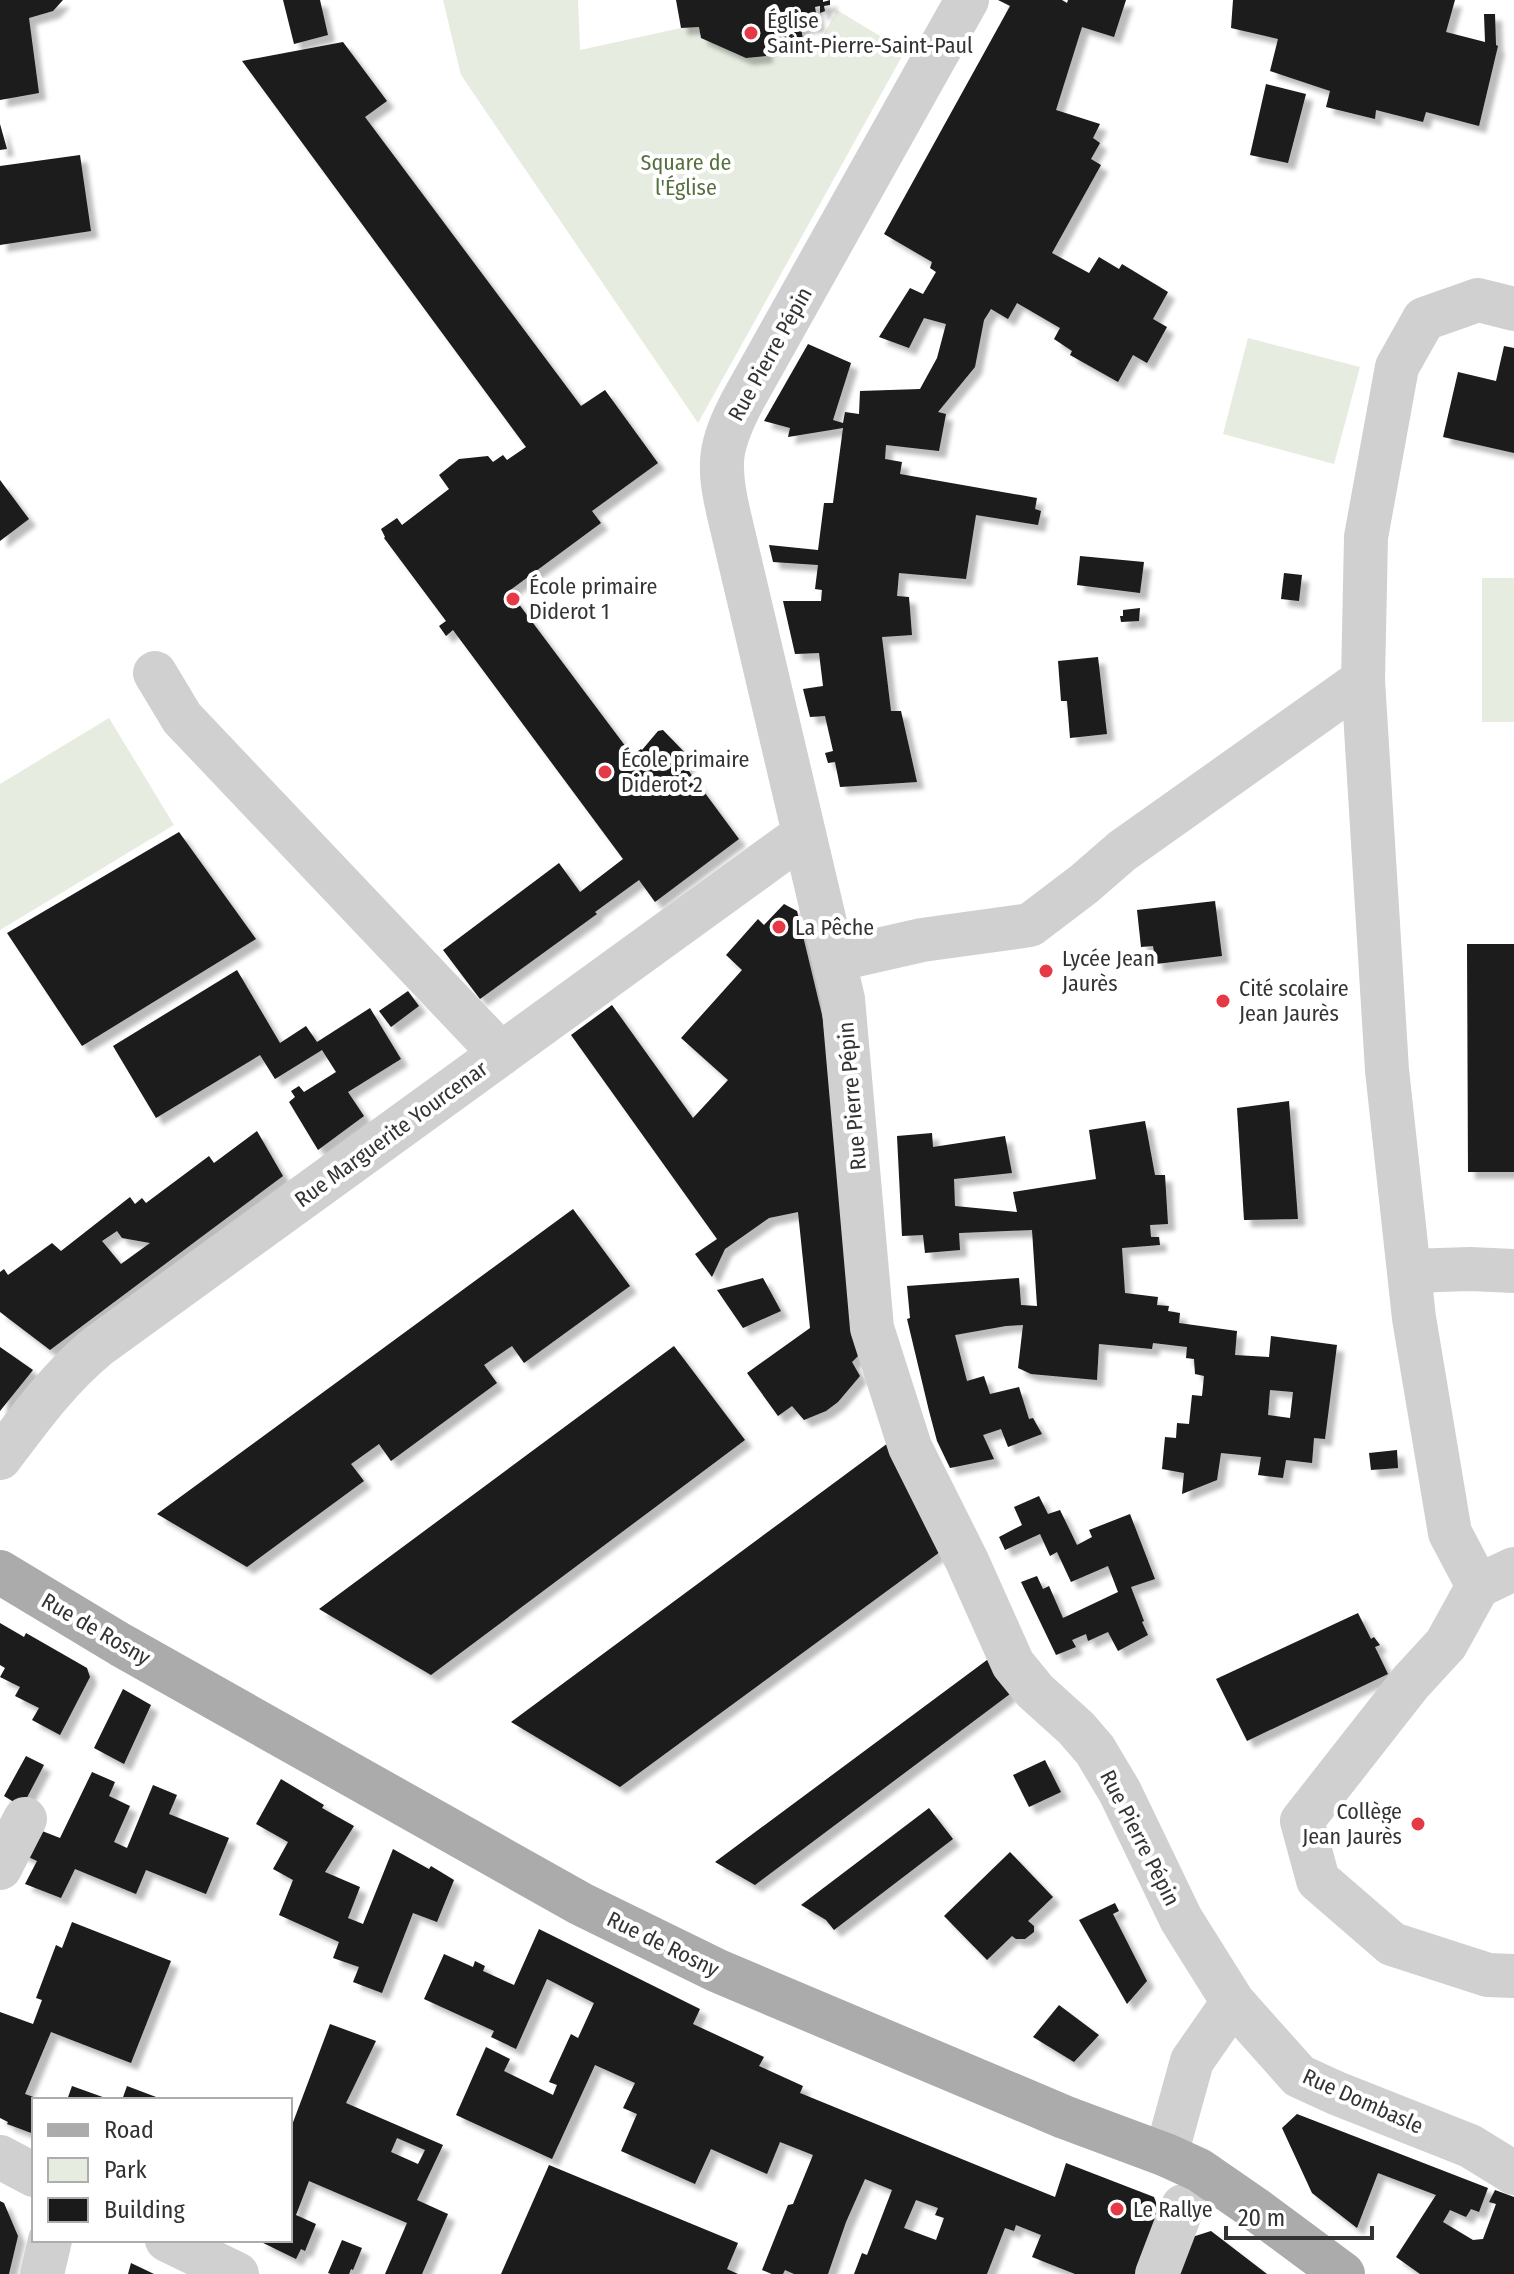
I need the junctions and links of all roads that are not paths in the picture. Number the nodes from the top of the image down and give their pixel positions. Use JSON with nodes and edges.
{"nodes":[{"id":1,"x":967,"y":0,"type":"edge"},
{"id":2,"x":1514,"y":309,"type":"edge"},
{"id":3,"x":155,"y":673,"type":"dead end"},
{"id":4,"x":1363,"y":680,"type":"junction"},
{"id":5,"x":804,"y":834,"type":"junction"},
{"id":6,"x":834,"y":960,"type":"junction"},
{"id":7,"x":501,"y":1054,"type":"junction"},
{"id":8,"x":1410,"y":1271,"type":"junction"},
{"id":9,"x":1514,"y":1271,"type":"edge"},
{"id":10,"x":0,"y":1458,"type":"edge"},
{"id":11,"x":0,"y":1572,"type":"edge"},
{"id":12,"x":1496,"y":1577,"type":"edge"},
{"id":13,"x":25,"y":1819,"type":"dead end"},
{"id":14,"x":0,"y":1868,"type":"edge"},
{"id":15,"x":1514,"y":1976,"type":"edge"},
{"id":16,"x":1233,"y":2002,"type":"junction"},
{"id":17,"x":1166,"y":2155,"type":"junction"},
{"id":18,"x":0,"y":2157,"type":"edge"},
{"id":19,"x":1514,"y":2173,"type":"edge"},
{"id":20,"x":32,"y":2174,"type":"edge"},
{"id":21,"x":1183,"y":2206,"type":"dead end"},
{"id":22,"x":50,"y":2242,"type":"edge"},
{"id":23,"x":171,"y":2242,"type":"edge"},
{"id":24,"x":42,"y":2274,"type":"edge"},
{"id":25,"x":237,"y":2274,"type":"edge"},
{"id":26,"x":1157,"y":2274,"type":"edge"},
{"id":27,"x":1343,"y":2274,"type":"edge"}],
"edges":[{"from":1,"to":5,"type":"street","name":"Rue Pierre Pépin"},
{"from":2,"to":4,"type":"street"},
{"from":3,"to":7,"type":"street"},
{"from":4,"to":6,"type":"street"},
{"from":4,"to":8,"type":"street"},
{"from":5,"to":6,"type":"street","name":"Rue Pierre Pépin"},
{"from":5,"to":7,"type":"street","name":"Rue Marguerite Yourcenar"},
{"from":6,"to":16,"type":"street","name":"Rue Pierre Pépin"},
{"from":7,"to":10,"type":"street","name":"Rue Marguerite Yourcenar"},
{"from":8,"to":9,"type":"street"},
{"from":8,"to":12,"type":"street"},
{"from":11,"to":17,"type":"main road","name":"Rue de Rosny"},
{"from":12,"to":15,"type":"street"},
{"from":13,"to":14,"type":"street"},
{"from":16,"to":17,"type":"street"},
{"from":16,"to":19,"type":"street","name":"Rue Dombasle"},
{"from":17,"to":27,"type":"main road","name":"Rue de Rosny"},
{"from":18,"to":20,"type":"street"},
{"from":21,"to":26,"type":"street"},
{"from":22,"to":24,"type":"street"},
{"from":23,"to":25,"type":"street"}]}
